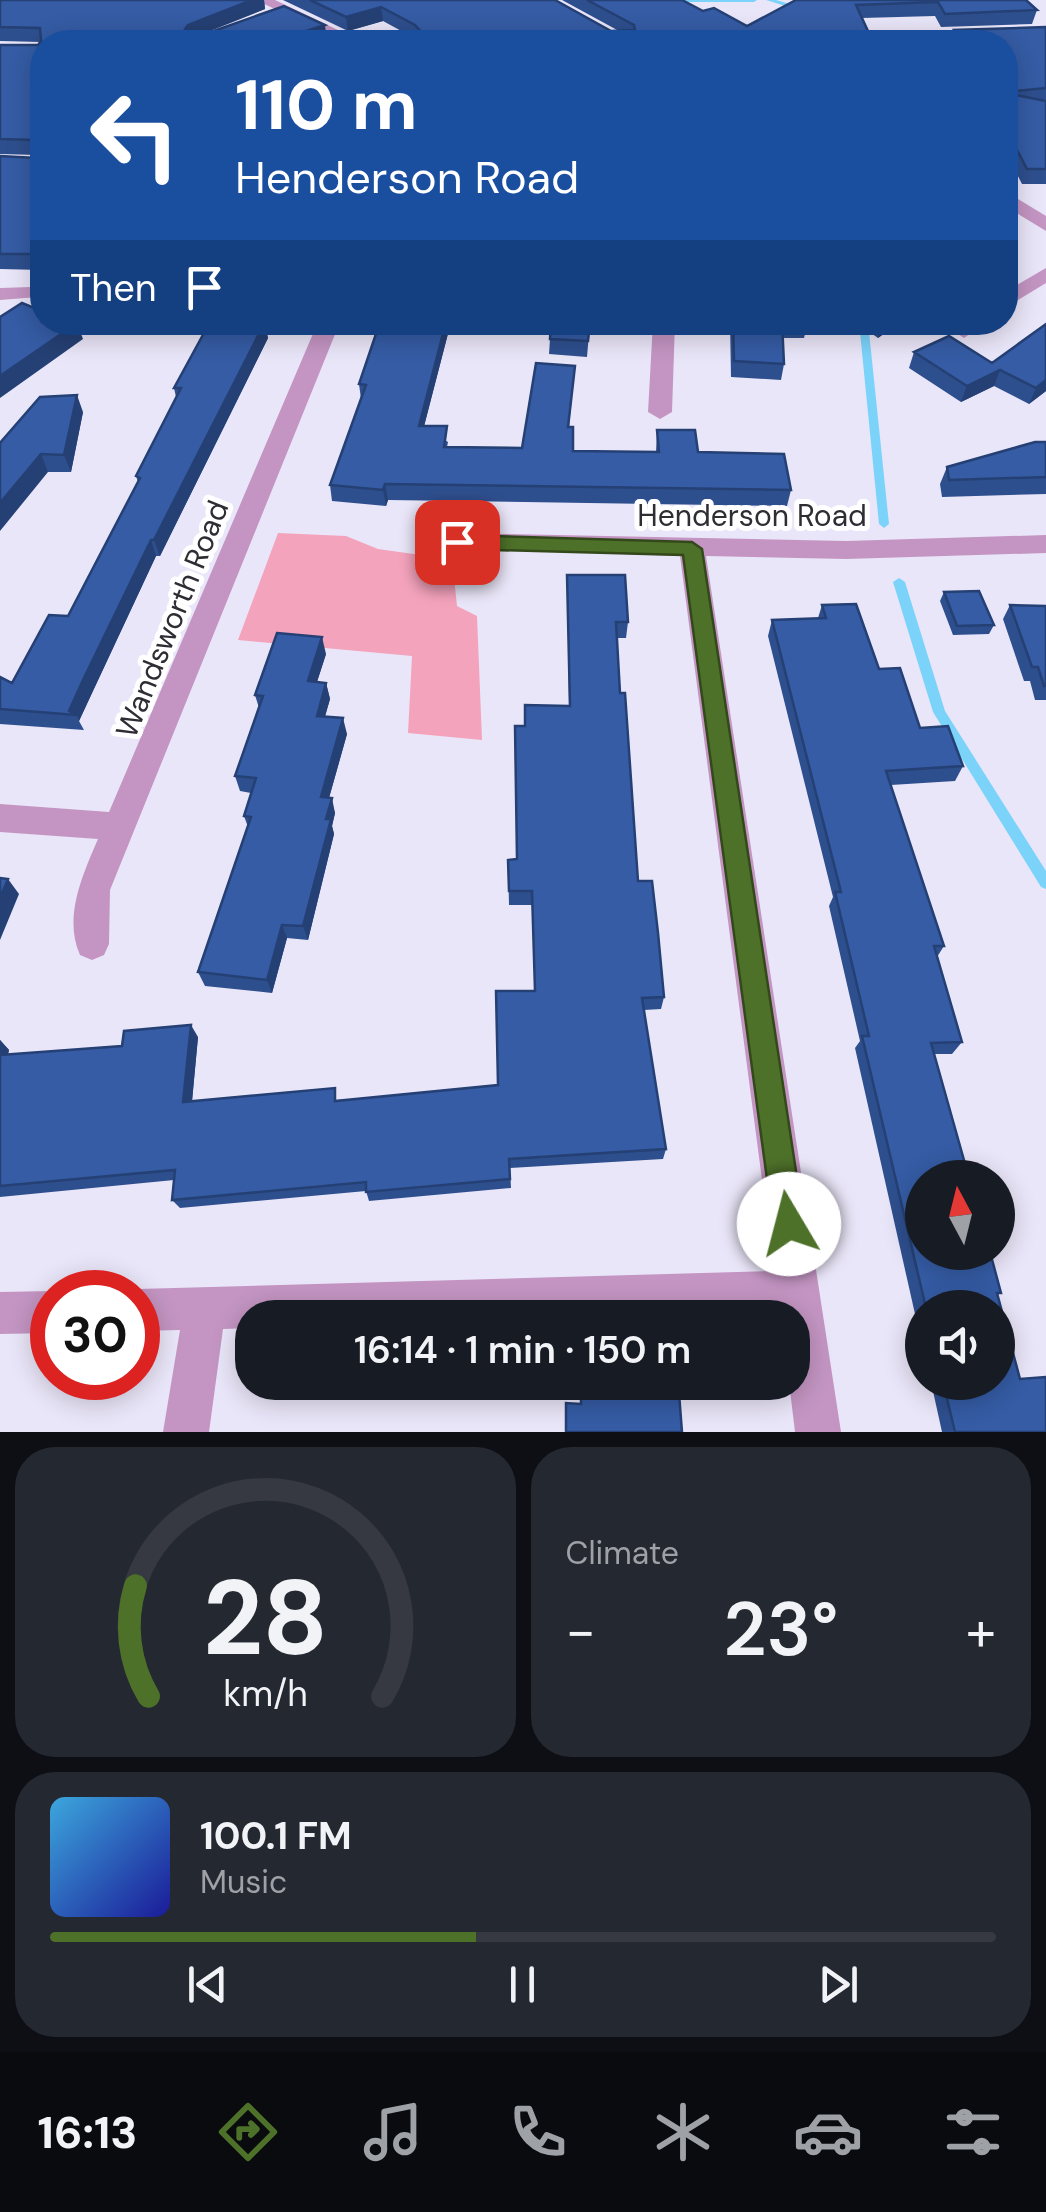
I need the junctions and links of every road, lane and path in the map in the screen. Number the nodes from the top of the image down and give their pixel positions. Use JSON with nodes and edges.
{"nodes":[{"id":1,"x":265,"y":4,"type":"edge"},
{"id":2,"x":328,"y":30,"type":"edge"},
{"id":3,"x":1046,"y":32,"type":"edge"},
{"id":4,"x":1018,"y":33,"type":"edge"},
{"id":5,"x":1018,"y":206,"type":"edge"},
{"id":6,"x":1046,"y":225,"type":"edge"},
{"id":7,"x":1046,"y":274,"type":"edge"},
{"id":8,"x":30,"y":293,"type":"edge"},
{"id":9,"x":1018,"y":293,"type":"edge"},
{"id":10,"x":0,"y":294,"type":"edge"},
{"id":11,"x":325,"y":335,"type":"edge"},
{"id":12,"x":663,"y":335,"type":"edge"},
{"id":13,"x":660,"y":412,"type":"dead end"},
{"id":14,"x":457,"y":542,"type":"dead end"},
{"id":15,"x":1046,"y":544,"type":"edge"},
{"id":16,"x":692,"y":549,"type":"junction"},
{"id":17,"x":0,"y":818,"type":"edge"},
{"id":18,"x":121,"y":827,"type":"junction"},
{"id":19,"x":92,"y":944,"type":"dead end"},
{"id":20,"x":798,"y":1291,"type":"junction"},
{"id":21,"x":205,"y":1308,"type":"junction"},
{"id":22,"x":160,"y":1309,"type":"edge"},
{"id":23,"x":0,"y":1312,"type":"edge"},
{"id":24,"x":30,"y":1312,"type":"edge"},
{"id":25,"x":186,"y":1432,"type":"edge"},
{"id":26,"x":818,"y":1432,"type":"edge"}],
"edges":[{"from":1,"to":2,"type":"street"},
{"from":3,"to":4,"type":"street"},
{"from":5,"to":6,"type":"street"},
{"from":7,"to":9,"type":"street"},
{"from":8,"to":10,"type":"street"},
{"from":11,"to":18,"type":"street","name":"Wandsworth Road"},
{"from":12,"to":13,"type":"street"},
{"from":14,"to":16,"type":"street","name":"Henderson Road"},
{"from":15,"to":16,"type":"street","name":"Henderson Road"},
{"from":16,"to":20,"type":"street"},
{"from":17,"to":18,"type":"street"},
{"from":18,"to":19,"type":"street","name":"Wandsworth Road"},
{"from":20,"to":21,"type":"street"},
{"from":20,"to":26,"type":"street"},
{"from":21,"to":22,"type":"street"},
{"from":21,"to":25,"type":"street"},
{"from":23,"to":24,"type":"street"}]}
